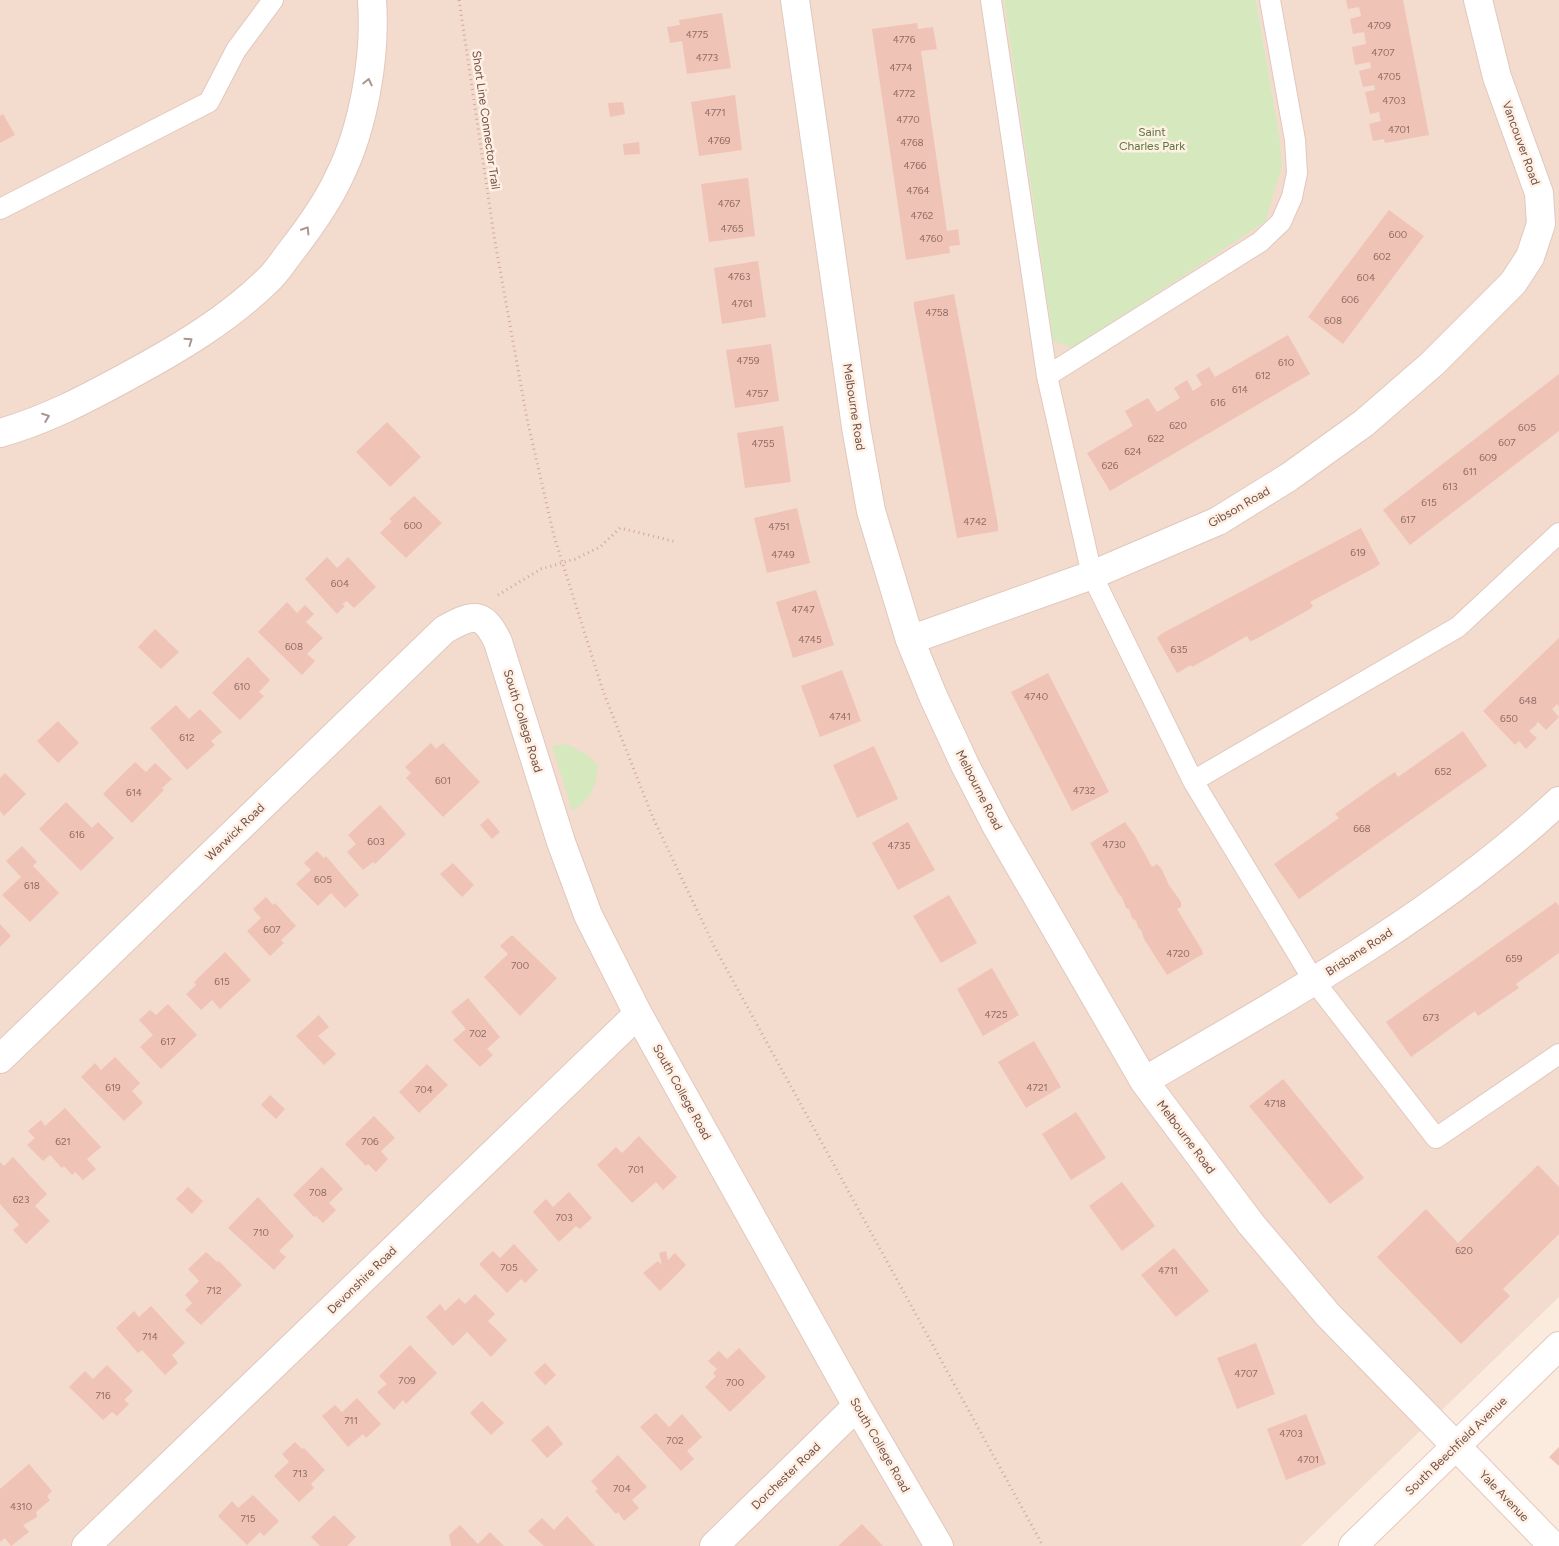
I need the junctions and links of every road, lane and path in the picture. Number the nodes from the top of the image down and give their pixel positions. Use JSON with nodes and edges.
{"nodes":[{"id":1,"x":273,"y":0,"type":"edge"},
{"id":2,"x":372,"y":0,"type":"edge"},
{"id":3,"x":460,"y":0,"type":"edge"},
{"id":4,"x":795,"y":0,"type":"edge"},
{"id":5,"x":991,"y":0,"type":"edge"},
{"id":6,"x":1270,"y":0,"type":"edge"},
{"id":7,"x":1478,"y":0,"type":"edge"},
{"id":8,"x":0,"y":209,"type":"edge"},
{"id":9,"x":1513,"y":282,"type":"joint"},
{"id":10,"x":1047,"y":376,"type":"junction"},
{"id":11,"x":0,"y":433,"type":"edge"},
{"id":12,"x":1559,"y":533,"type":"edge"},
{"id":13,"x":678,"y":542,"type":"dead end"},
{"id":14,"x":562,"y":562,"type":"junction"},
{"id":15,"x":1092,"y":575,"type":"junction"},
{"id":16,"x":477,"y":617,"type":"junction"},
{"id":17,"x":910,"y":640,"type":"junction"},
{"id":18,"x":1193,"y":781,"type":"junction"},
{"id":19,"x":1559,"y":801,"type":"edge"},
{"id":20,"x":1314,"y":981,"type":"junction"},
{"id":21,"x":638,"y":1014,"type":"junction"},
{"id":22,"x":1559,"y":1054,"type":"edge"},
{"id":23,"x":0,"y":1059,"type":"edge"},
{"id":24,"x":1144,"y":1081,"type":"junction"},
{"id":25,"x":1559,"y":1346,"type":"edge"},
{"id":26,"x":857,"y":1406,"type":"junction"},
{"id":27,"x":1456,"y":1446,"type":"junction"},
{"id":28,"x":86,"y":1546,"type":"edge"},
{"id":29,"x":714,"y":1546,"type":"edge"},
{"id":30,"x":939,"y":1546,"type":"edge"},
{"id":31,"x":1043,"y":1546,"type":"edge"},
{"id":32,"x":1353,"y":1546,"type":"edge"},
{"id":33,"x":1553,"y":1546,"type":"edge"}],
"edges":[{"from":1,"to":8,"type":"lane"},
{"from":11,"to":2,"type":"street","one_way":true},
{"from":3,"to":14,"type":"path","name":"Short Line Connector Trail"},
{"from":4,"to":17,"type":"street","name":"Melbourne Road"},
{"from":5,"to":10,"type":"lane"},
{"from":6,"to":10,"type":"lane"},
{"from":7,"to":9,"type":"street","name":"Vancouver Road"},
{"from":9,"to":15,"type":"street","name":"Gibson Road"},
{"from":10,"to":15,"type":"lane"},
{"from":12,"to":18,"type":"lane"},
{"from":13,"to":14,"type":"path"},
{"from":14,"to":16,"type":"path"},
{"from":14,"to":31,"type":"path","name":"Short Line Connector Trail"},
{"from":15,"to":17,"type":"street","name":"Gibson Road"},
{"from":15,"to":18,"type":"lane"},
{"from":16,"to":21,"type":"street","name":"South College Road"},
{"from":16,"to":23,"type":"street","name":"Warwick Road"},
{"from":17,"to":24,"type":"street","name":"Melbourne Road"},
{"from":18,"to":20,"type":"lane"},
{"from":19,"to":20,"type":"street","name":"Brisbane Road"},
{"from":20,"to":22,"type":"lane"},
{"from":20,"to":24,"type":"street","name":"Brisbane Road"},
{"from":21,"to":26,"type":"street","name":"South College Road"},
{"from":21,"to":28,"type":"street","name":"Devonshire Road"},
{"from":24,"to":27,"type":"street","name":"Melbourne Road"},
{"from":25,"to":27,"type":"street","name":"South Beechfield Avenue"},
{"from":26,"to":29,"type":"street","name":"Dorchester Road"},
{"from":26,"to":30,"type":"street","name":"South College Road"},
{"from":27,"to":32,"type":"street","name":"South Beechfield Avenue"},
{"from":27,"to":33,"type":"street","name":"Yale Avenue"}]}
